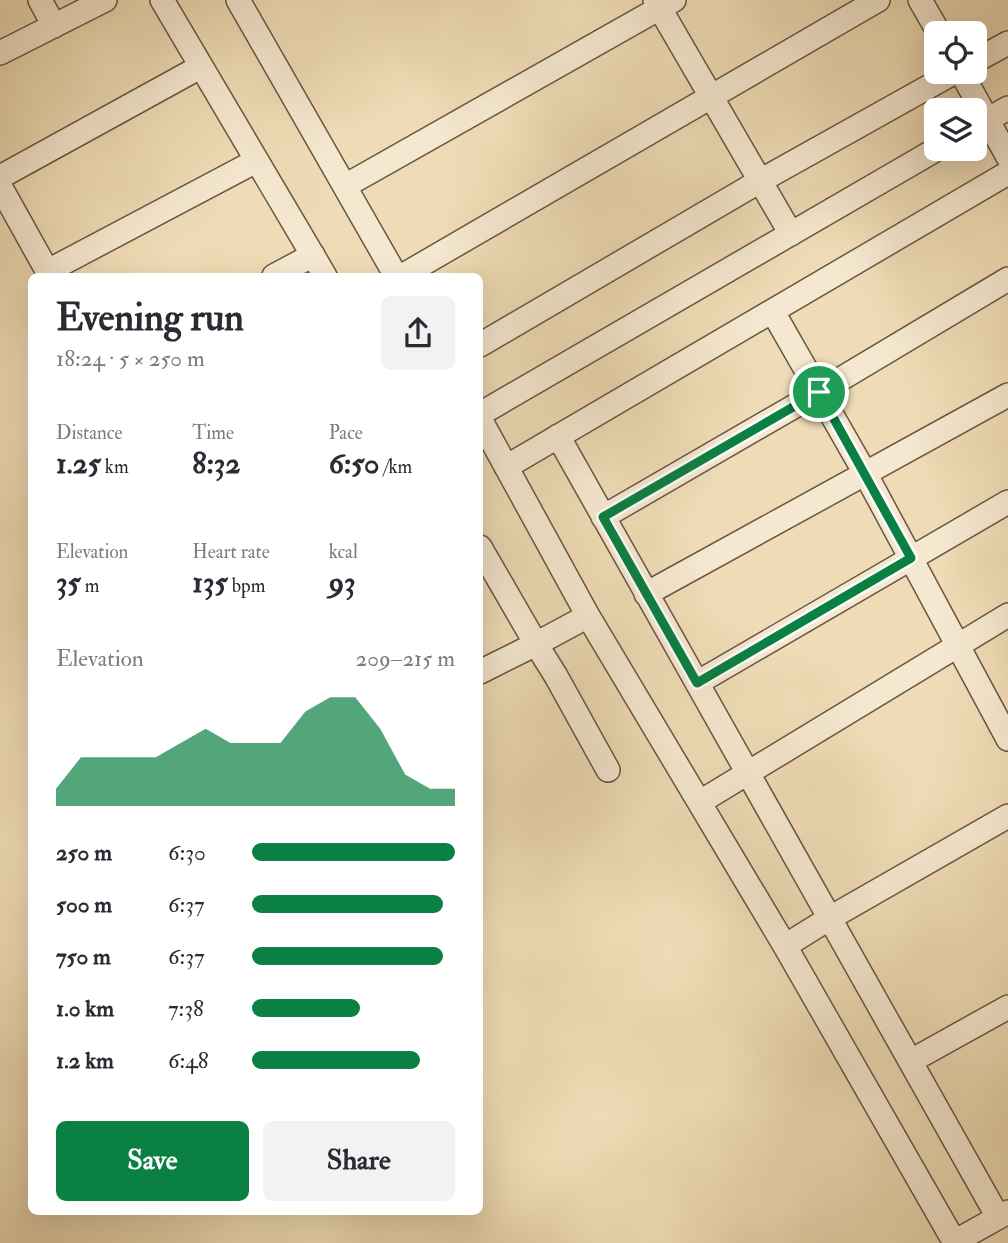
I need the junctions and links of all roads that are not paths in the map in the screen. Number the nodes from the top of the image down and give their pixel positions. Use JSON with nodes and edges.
{"nodes":[{"id":1,"x":40,"y":0,"type":"edge"},
{"id":2,"x":105,"y":0,"type":"edge"},
{"id":3,"x":162,"y":0,"type":"edge"},
{"id":4,"x":238,"y":0,"type":"edge"},
{"id":5,"x":878,"y":0,"type":"edge"},
{"id":6,"x":920,"y":0,"type":"edge"},
{"id":7,"x":663,"y":3,"type":"edge"},
{"id":8,"x":932,"y":21,"type":"edge"},
{"id":9,"x":54,"y":26,"type":"junction"},
{"id":10,"x":1008,"y":43,"type":"edge"},
{"id":11,"x":0,"y":53,"type":"edge"},
{"id":12,"x":987,"y":54,"type":"edge"},
{"id":13,"x":200,"y":67,"type":"junction"},
{"id":14,"x":934,"y":84,"type":"edge"},
{"id":15,"x":711,"y":98,"type":"junction"},
{"id":16,"x":1008,"y":108,"type":"edge"},
{"id":17,"x":987,"y":120,"type":"edge"},
{"id":18,"x":987,"y":131,"type":"edge"},
{"id":19,"x":924,"y":157,"type":"edge"},
{"id":20,"x":1008,"y":157,"type":"edge"},
{"id":21,"x":256,"y":161,"type":"junction"},
{"id":22,"x":1008,"y":173,"type":"edge"},
{"id":23,"x":0,"y":177,"type":"edge"},
{"id":24,"x":760,"y":181,"type":"junction"},
{"id":25,"x":0,"y":186,"type":"edge"},
{"id":26,"x":345,"y":186,"type":"junction"},
{"id":27,"x":790,"y":234,"type":"junction"},
{"id":28,"x":313,"y":255,"type":"junction"},
{"id":29,"x":48,"y":273,"type":"edge"},
{"id":30,"x":51,"y":273,"type":"edge"},
{"id":31,"x":280,"y":273,"type":"edge"},
{"id":32,"x":323,"y":273,"type":"edge"},
{"id":33,"x":394,"y":273,"type":"edge"},
{"id":34,"x":407,"y":273,"type":"edge"},
{"id":35,"x":1008,"y":279,"type":"edge"},
{"id":36,"x":773,"y":312,"type":"junction"},
{"id":37,"x":483,"y":343,"type":"edge"},
{"id":38,"x":819,"y":392,"type":"junction"},
{"id":39,"x":1008,"y":395,"type":"edge"},
{"id":40,"x":483,"y":414,"type":"edge"},
{"id":41,"x":483,"y":422,"type":"edge"},
{"id":42,"x":558,"y":436,"type":"junction"},
{"id":43,"x":506,"y":467,"type":"junction"},
{"id":44,"x":865,"y":472,"type":"junction"},
{"id":45,"x":1008,"y":502,"type":"edge"},
{"id":46,"x":603,"y":517,"type":"junction"},
{"id":47,"x":911,"y":558,"type":"junction"},
{"id":48,"x":483,"y":560,"type":"edge"},
{"id":49,"x":646,"y":594,"type":"junction"},
{"id":50,"x":1008,"y":615,"type":"edge"},
{"id":51,"x":588,"y":616,"type":"junction"},
{"id":52,"x":536,"y":644,"type":"junction"},
{"id":53,"x":959,"y":645,"type":"junction"},
{"id":54,"x":483,"y":670,"type":"edge"},
{"id":55,"x":697,"y":683,"type":"junction"},
{"id":56,"x":1008,"y":739,"type":"edge"},
{"id":57,"x":608,"y":770,"type":"dead end"},
{"id":58,"x":747,"y":772,"type":"junction"},
{"id":59,"x":700,"y":803,"type":"junction"},
{"id":60,"x":1008,"y":816,"type":"edge"},
{"id":61,"x":830,"y":918,"type":"junction"},
{"id":62,"x":785,"y":946,"type":"junction"},
{"id":63,"x":1008,"y":1007,"type":"edge"},
{"id":64,"x":911,"y":1061,"type":"junction"},
{"id":65,"x":1003,"y":1215,"type":"edge"},
{"id":66,"x":954,"y":1242,"type":"edge"}],
"edges":[{"from":1,"to":9,"type":"street"},
{"from":2,"to":9,"type":"street"},
{"from":3,"to":13,"type":"street"},
{"from":4,"to":26,"type":"street"},
{"from":5,"to":15,"type":"street"},
{"from":6,"to":8,"type":"street"},
{"from":7,"to":15,"type":"street"},
{"from":7,"to":26,"type":"street"},
{"from":9,"to":11,"type":"street"},
{"from":10,"to":12,"type":"street"},
{"from":13,"to":21,"type":"street"},
{"from":13,"to":23,"type":"street"},
{"from":14,"to":24,"type":"street"},
{"from":15,"to":24,"type":"street"},
{"from":15,"to":34,"type":"street"},
{"from":16,"to":17,"type":"street"},
{"from":18,"to":20,"type":"street"},
{"from":19,"to":27,"type":"street"},
{"from":21,"to":28,"type":"street"},
{"from":21,"to":30,"type":"street"},
{"from":22,"to":36,"type":"street"},
{"from":24,"to":27,"type":"street"},
{"from":24,"to":37,"type":"street"},
{"from":25,"to":29,"type":"street"},
{"from":26,"to":33,"type":"street"},
{"from":27,"to":40,"type":"street"},
{"from":28,"to":31,"type":"street"},
{"from":28,"to":32,"type":"street"},
{"from":35,"to":38,"type":"street"},
{"from":36,"to":38,"type":"street"},
{"from":36,"to":42,"type":"street"},
{"from":38,"to":44,"type":"street"},
{"from":38,"to":46,"type":"street"},
{"from":39,"to":44,"type":"street"},
{"from":41,"to":43,"type":"street"},
{"from":42,"to":43,"type":"street"},
{"from":42,"to":46,"type":"street"},
{"from":43,"to":51,"type":"street"},
{"from":44,"to":47,"type":"street"},
{"from":44,"to":49,"type":"street"},
{"from":45,"to":47,"type":"street"},
{"from":46,"to":49,"type":"street"},
{"from":47,"to":53,"type":"street"},
{"from":47,"to":55,"type":"street"},
{"from":48,"to":52,"type":"street"},
{"from":49,"to":55,"type":"street"},
{"from":50,"to":53,"type":"street"},
{"from":51,"to":52,"type":"street"},
{"from":51,"to":59,"type":"street"},
{"from":52,"to":54,"type":"street"},
{"from":52,"to":57,"type":"street"},
{"from":53,"to":56,"type":"street"},
{"from":53,"to":58,"type":"street"},
{"from":55,"to":58,"type":"street"},
{"from":58,"to":59,"type":"street"},
{"from":58,"to":61,"type":"street"},
{"from":59,"to":62,"type":"street"},
{"from":60,"to":61,"type":"street"},
{"from":61,"to":62,"type":"street"},
{"from":61,"to":64,"type":"street"},
{"from":62,"to":66,"type":"street"},
{"from":63,"to":64,"type":"street"},
{"from":64,"to":65,"type":"street"},
{"from":65,"to":66,"type":"street"}]}
